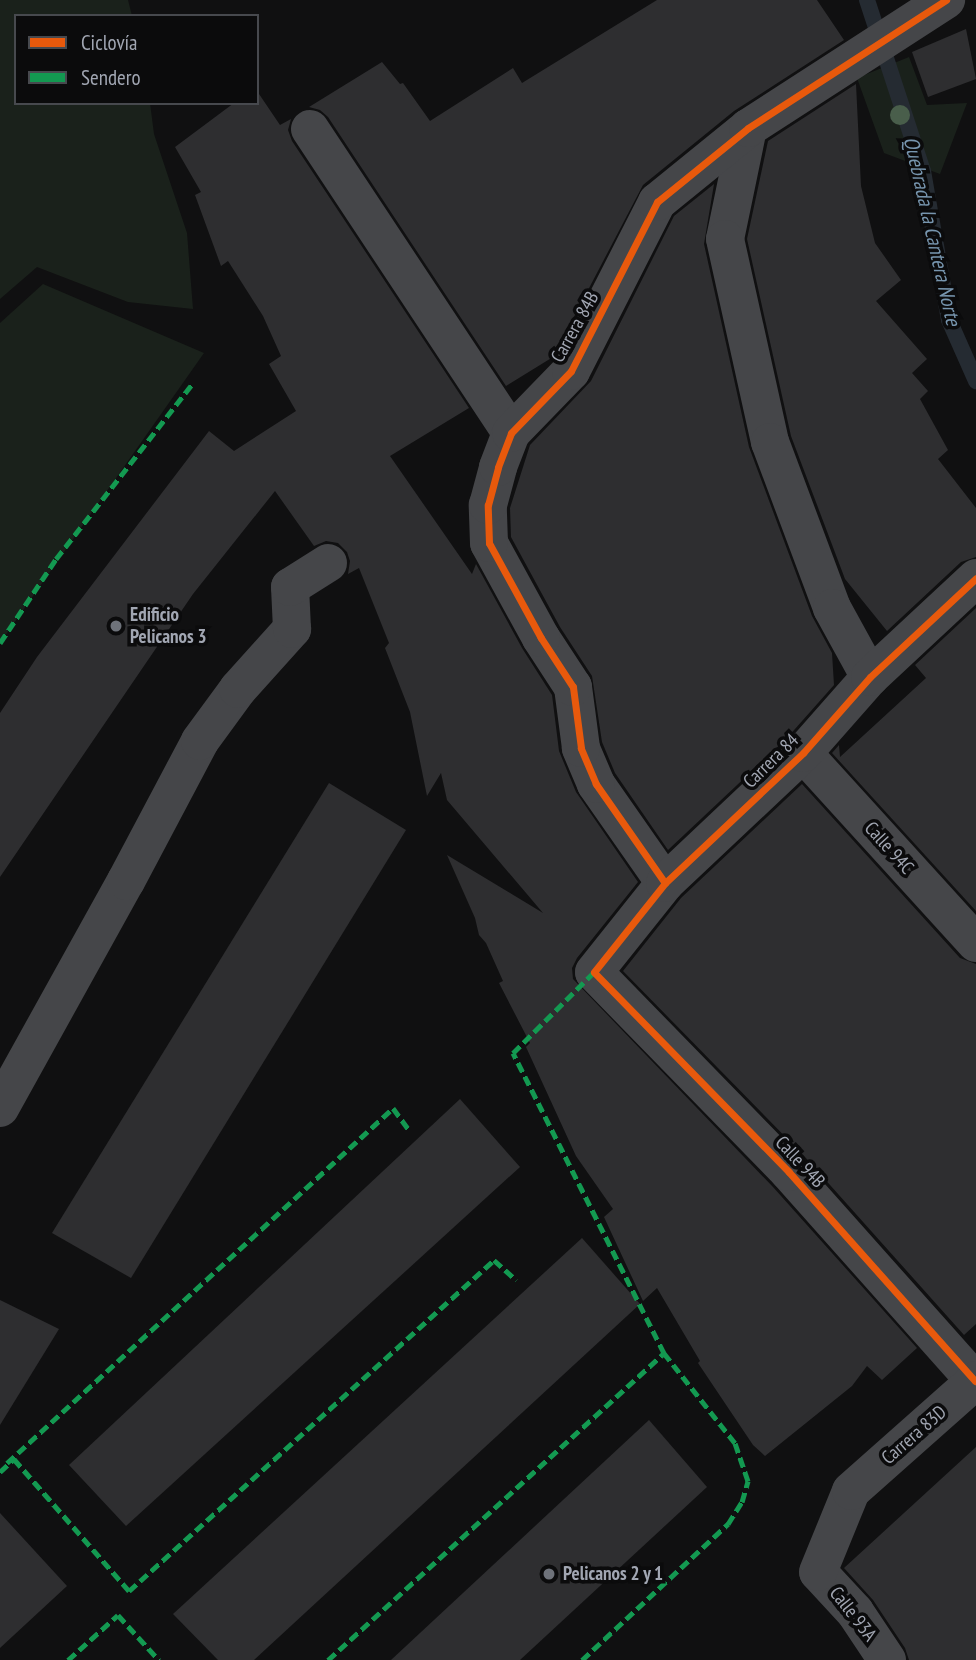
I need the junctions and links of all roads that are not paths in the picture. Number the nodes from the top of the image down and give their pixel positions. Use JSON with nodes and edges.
{"nodes":[{"id":1,"x":946,"y":0,"type":"edge"},
{"id":2,"x":748,"y":128,"type":"junction"},
{"id":3,"x":310,"y":129,"type":"dead end"},
{"id":4,"x":511,"y":433,"type":"junction"},
{"id":5,"x":328,"y":563,"type":"dead end"},
{"id":6,"x":976,"y":578,"type":"edge"},
{"id":7,"x":870,"y":677,"type":"junction"},
{"id":8,"x":803,"y":753,"type":"junction"},
{"id":9,"x":665,"y":883,"type":"junction"},
{"id":10,"x":976,"y":943,"type":"edge"},
{"id":11,"x":594,"y":972,"type":"joint"},
{"id":12,"x":0,"y":1108,"type":"edge"},
{"id":13,"x":975,"y":1381,"type":"edge"},
{"id":14,"x":851,"y":1490,"type":"joint"},
{"id":15,"x":887,"y":1660,"type":"edge"}],
"edges":[{"from":1,"to":2,"type":"street","name":"Carrera 84B"},
{"from":2,"to":4,"type":"street","name":"Carrera 84B"},
{"from":2,"to":7,"type":"street"},
{"from":3,"to":4,"type":"street"},
{"from":4,"to":9,"type":"street","name":"Carrera 84B"},
{"from":5,"to":12,"type":"street"},
{"from":6,"to":7,"type":"street","name":"Carrera 84"},
{"from":7,"to":8,"type":"street","name":"Carrera 84"},
{"from":8,"to":9,"type":"street","name":"Carrera 84"},
{"from":8,"to":10,"type":"street","name":"Calle 94C"},
{"from":9,"to":11,"type":"street","name":"Carrera 84"},
{"from":11,"to":13,"type":"street","name":"Calle 94B"},
{"from":13,"to":14,"type":"street","name":"Carrera 83D"},
{"from":14,"to":15,"type":"street","name":"Calle 93A"}]}
